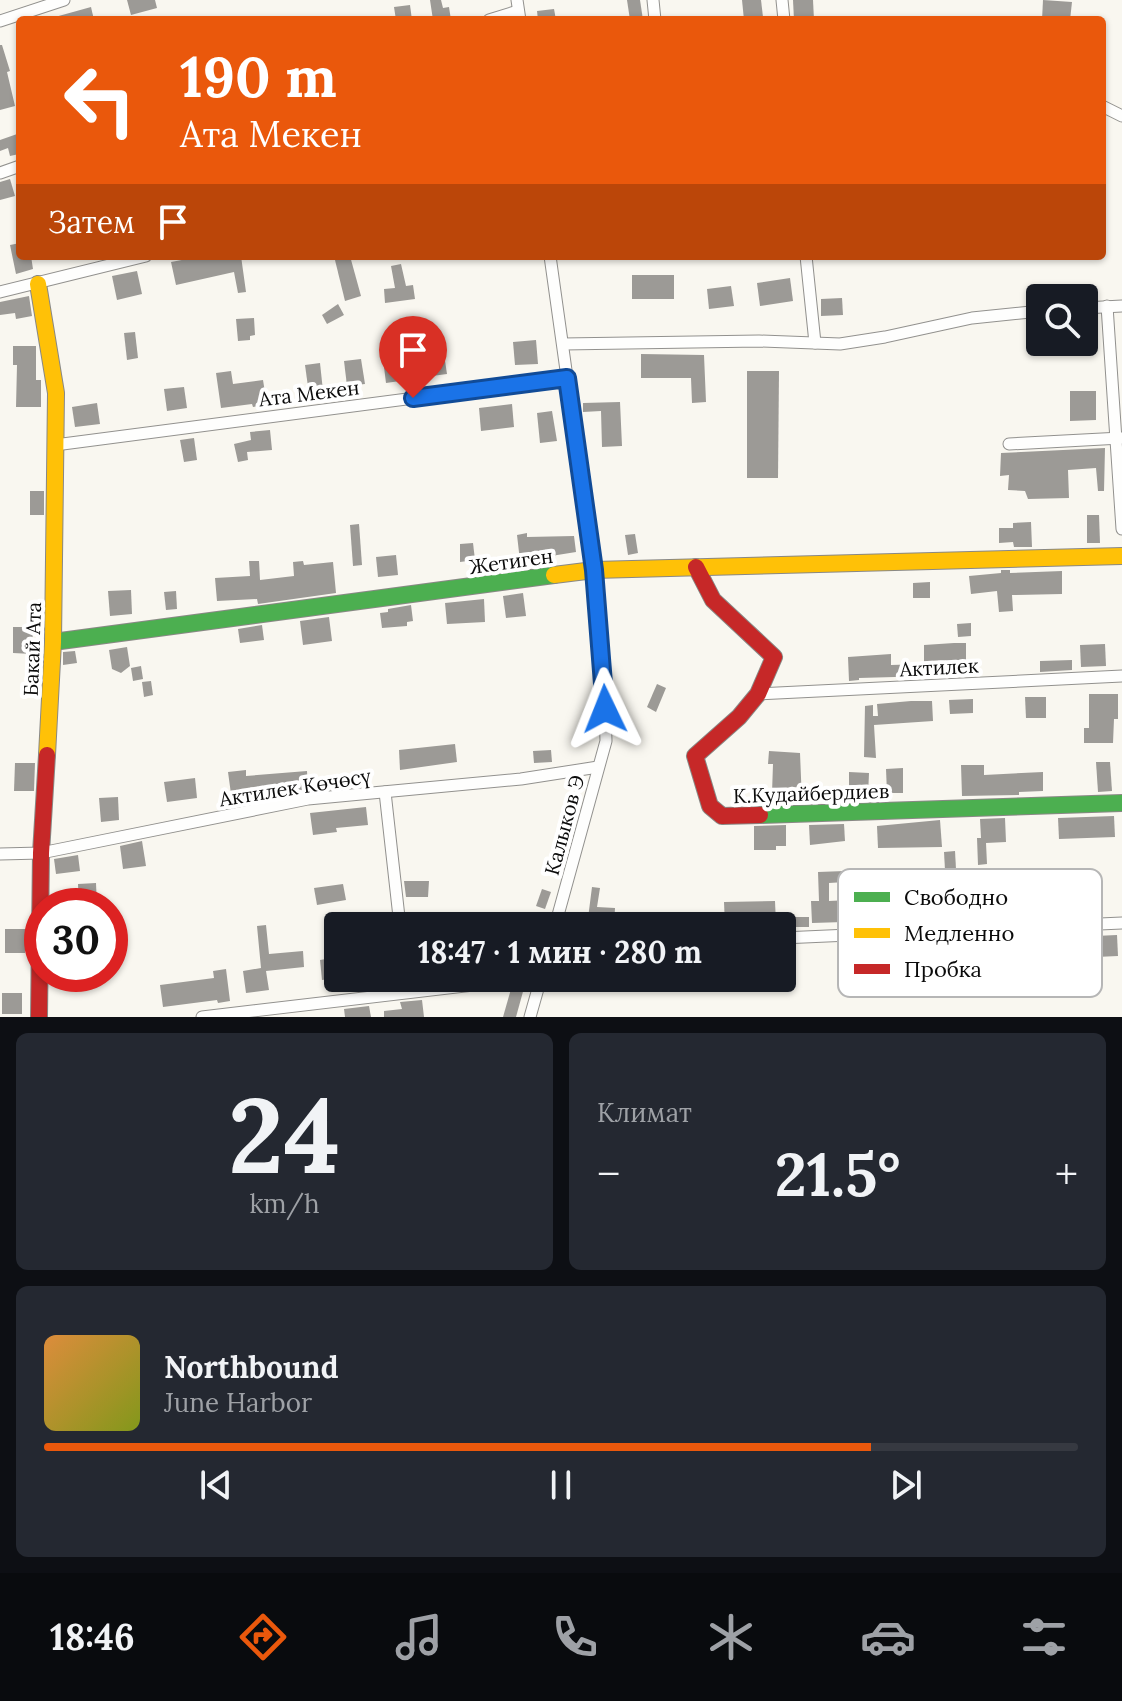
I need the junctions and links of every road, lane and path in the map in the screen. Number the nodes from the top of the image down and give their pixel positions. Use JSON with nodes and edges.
{"nodes":[{"id":1,"x":64,"y":0,"type":"edge"},
{"id":2,"x":0,"y":21,"type":"edge"},
{"id":3,"x":131,"y":260,"type":"edge"},
{"id":4,"x":551,"y":260,"type":"edge"},
{"id":5,"x":806,"y":260,"type":"edge"},
{"id":6,"x":38,"y":284,"type":"junction"},
{"id":7,"x":0,"y":292,"type":"edge"},
{"id":8,"x":1107,"y":306,"type":"junction"},
{"id":9,"x":1122,"y":306,"type":"edge"},
{"id":10,"x":1098,"y":307,"type":"edge"},
{"id":11,"x":1026,"y":312,"type":"edge"},
{"id":12,"x":815,"y":343,"type":"junction"},
{"id":13,"x":563,"y":344,"type":"junction"},
{"id":14,"x":567,"y":378,"type":"junction"},
{"id":15,"x":1119,"y":438,"type":"edge"},
{"id":16,"x":1009,"y":444,"type":"dead end"},
{"id":17,"x":55,"y":445,"type":"junction"},
{"id":18,"x":1122,"y":529,"type":"edge"},
{"id":19,"x":1122,"y":556,"type":"edge"},
{"id":20,"x":696,"y":567,"type":"junction"},
{"id":21,"x":594,"y":570,"type":"junction"},
{"id":22,"x":53,"y":642,"type":"junction"},
{"id":23,"x":1122,"y":676,"type":"edge"},
{"id":24,"x":758,"y":694,"type":"junction"},
{"id":25,"x":598,"y":767,"type":"junction"},
{"id":26,"x":385,"y":792,"type":"junction"},
{"id":27,"x":1122,"y":803,"type":"edge"},
{"id":28,"x":41,"y":853,"type":"junction"},
{"id":29,"x":0,"y":854,"type":"edge"},
{"id":30,"x":398,"y":912,"type":"edge"},
{"id":31,"x":559,"y":912,"type":"edge"},
{"id":32,"x":1122,"y":923,"type":"edge"},
{"id":33,"x":1102,"y":924,"type":"edge"},
{"id":34,"x":838,"y":936,"type":"edge"},
{"id":35,"x":796,"y":937,"type":"edge"},
{"id":36,"x":415,"y":992,"type":"edge"},
{"id":37,"x":537,"y":992,"type":"edge"},
{"id":38,"x":39,"y":1017,"type":"edge"},
{"id":39,"x":202,"y":1017,"type":"edge"},
{"id":40,"x":530,"y":1017,"type":"edge"}],
"edges":[{"from":1,"to":2,"type":"street"},
{"from":3,"to":6,"type":"street"},
{"from":4,"to":13,"type":"street","name":"Калыков Э"},
{"from":5,"to":12,"type":"street"},
{"from":6,"to":7,"type":"street"},
{"from":6,"to":17,"type":"street","name":"Бакай Ата"},
{"from":8,"to":9,"type":"street"},
{"from":8,"to":10,"type":"street"},
{"from":8,"to":15,"type":"street"},
{"from":11,"to":12,"type":"street"},
{"from":12,"to":13,"type":"street"},
{"from":13,"to":14,"type":"street","name":"Калыков Э"},
{"from":14,"to":17,"type":"street","name":"Ата Мекен"},
{"from":14,"to":21,"type":"street","name":"Калыков Э"},
{"from":15,"to":16,"type":"street"},
{"from":15,"to":18,"type":"street"},
{"from":17,"to":22,"type":"street","name":"Бакай Ата"},
{"from":19,"to":20,"type":"street","name":"Жетиген"},
{"from":20,"to":21,"type":"street","name":"Жетиген"},
{"from":20,"to":24,"type":"street","name":"К.Кудайбердиев"},
{"from":21,"to":22,"type":"street","name":"Жетиген"},
{"from":21,"to":25,"type":"street","name":"Калыков Э"},
{"from":22,"to":28,"type":"street","name":"Бакай Ата"},
{"from":23,"to":24,"type":"street","name":"Актилек"},
{"from":24,"to":27,"type":"street","name":"К.Кудайбердиев"},
{"from":25,"to":26,"type":"street","name":"Актилек Көчөсү"},
{"from":25,"to":31,"type":"street","name":"Калыков Э"},
{"from":26,"to":28,"type":"street","name":"Актилек Көчөсү"},
{"from":26,"to":30,"type":"street"},
{"from":28,"to":29,"type":"street","name":"Актилек Көчөсү"},
{"from":28,"to":38,"type":"street","name":"Бакай Ата"},
{"from":32,"to":33,"type":"street"},
{"from":34,"to":35,"type":"street"},
{"from":36,"to":39,"type":"street"},
{"from":37,"to":40,"type":"street"}]}
